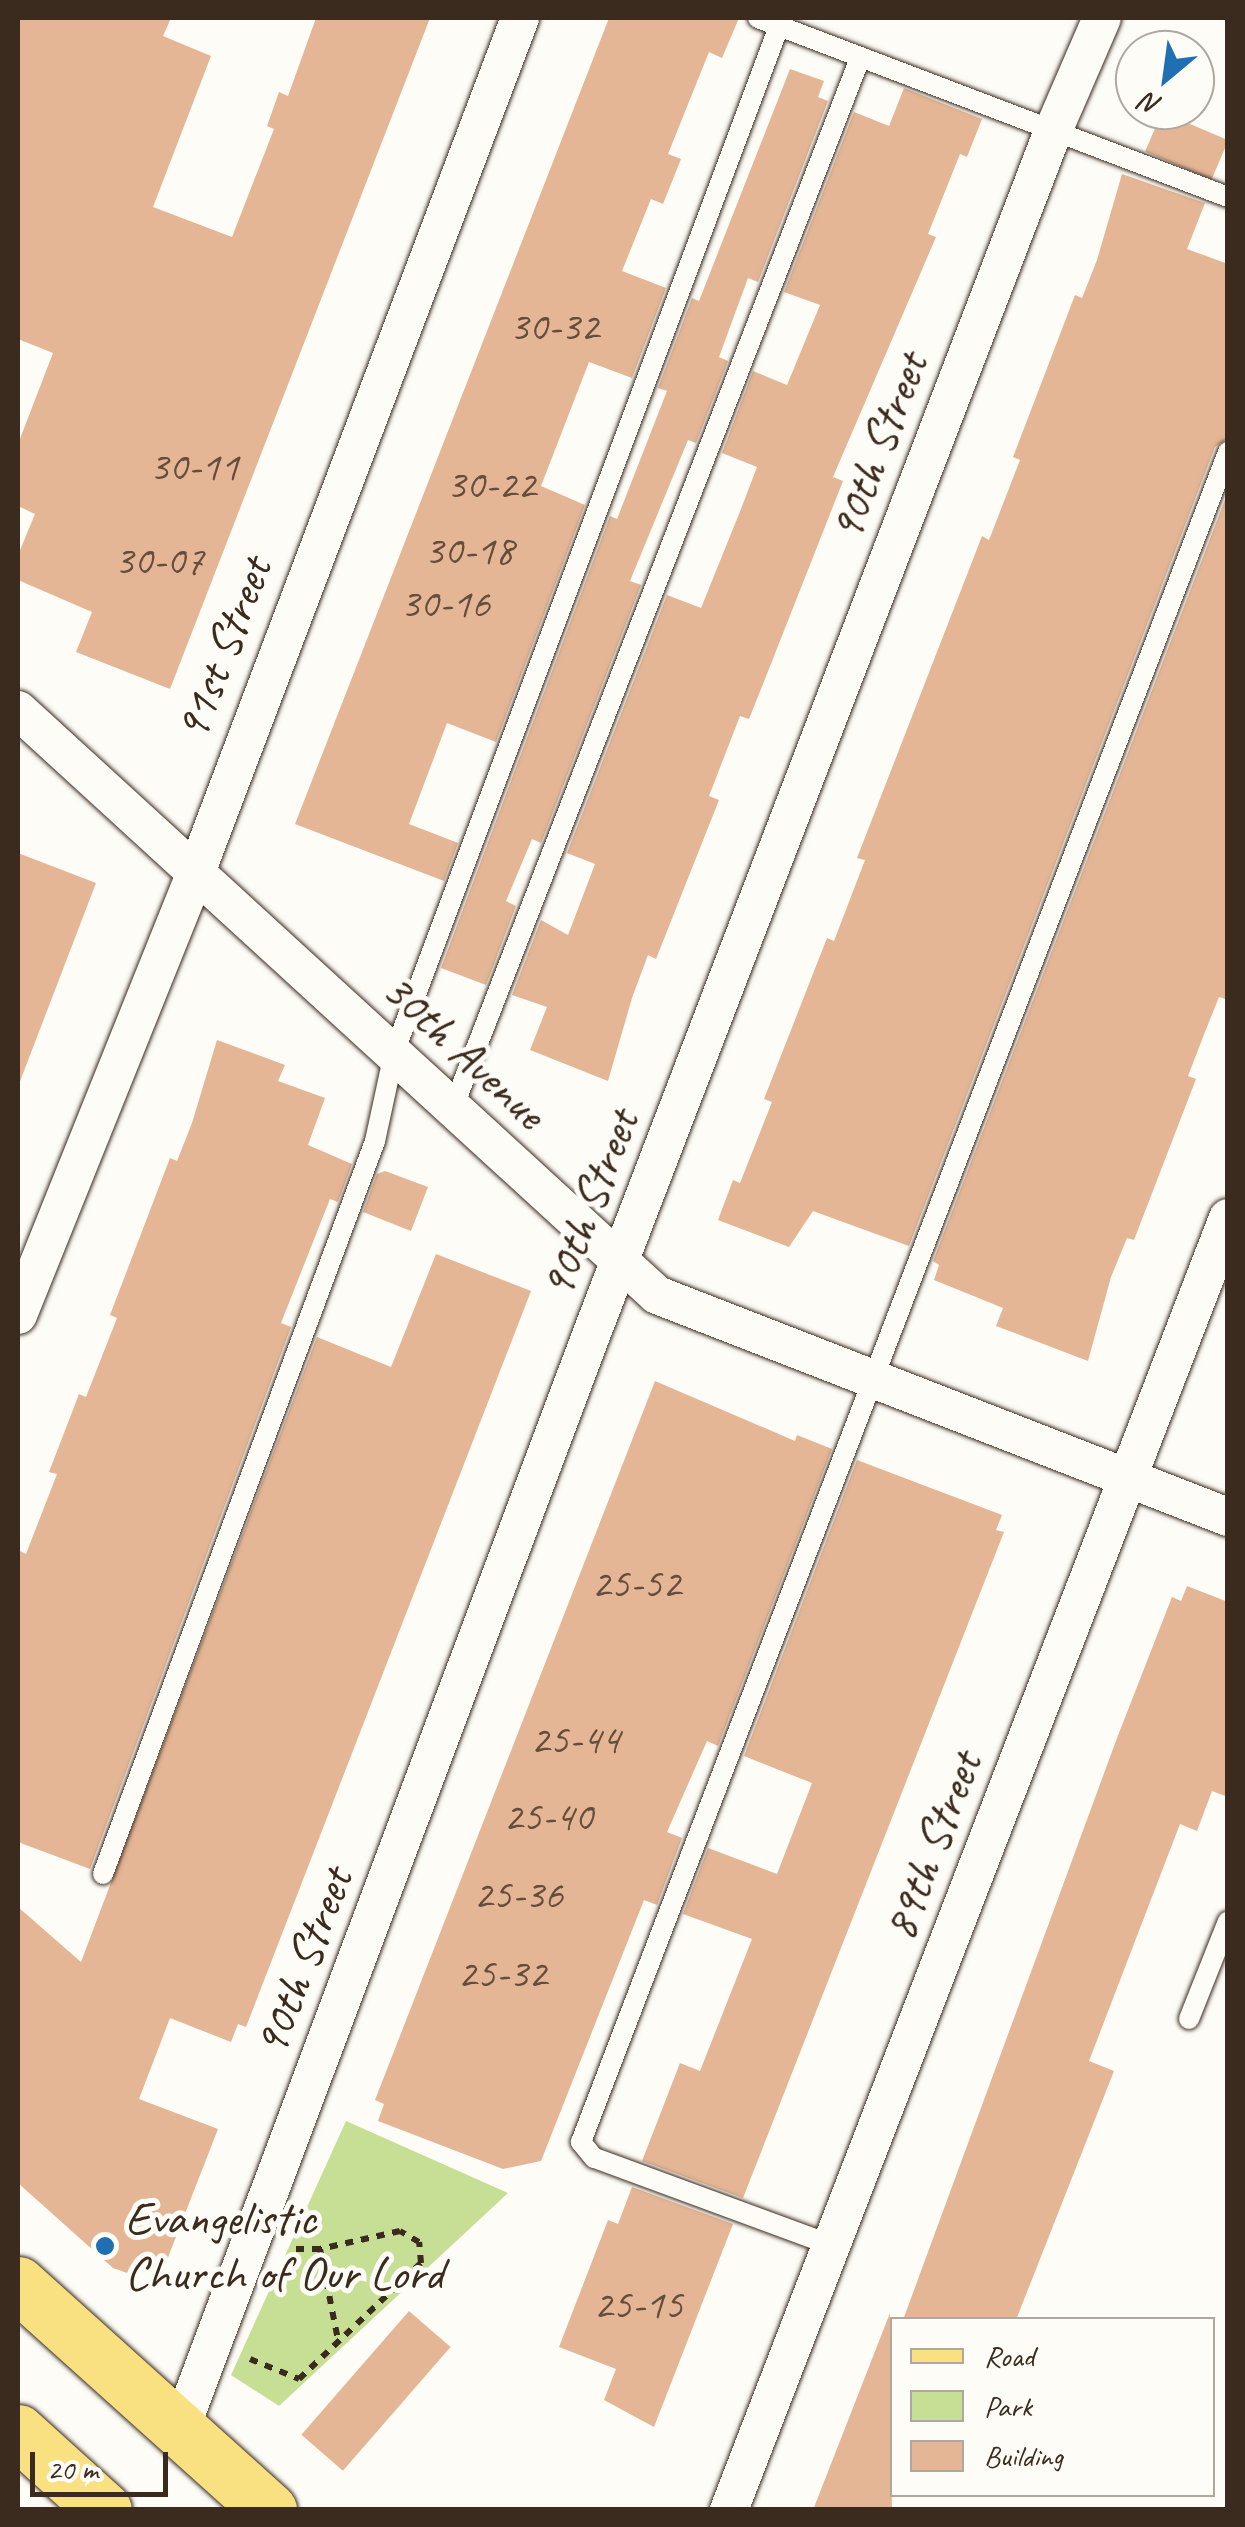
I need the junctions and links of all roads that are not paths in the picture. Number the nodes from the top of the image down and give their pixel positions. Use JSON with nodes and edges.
{"nodes":[{"id":1,"x":520,"y":18,"type":"edge"},
{"id":2,"x":758,"y":18,"type":"edge"},
{"id":3,"x":1102,"y":18,"type":"edge"},
{"id":4,"x":779,"y":26,"type":"junction"},
{"id":5,"x":860,"y":58,"type":"junction"},
{"id":6,"x":1053,"y":130,"type":"junction"},
{"id":7,"x":1228,"y":198,"type":"edge"},
{"id":8,"x":1228,"y":452,"type":"edge"},
{"id":9,"x":18,"y":710,"type":"edge"},
{"id":10,"x":195,"y":875,"type":"junction"},
{"id":11,"x":394,"y":1053,"type":"junction"},
{"id":12,"x":453,"y":1108,"type":"junction"},
{"id":13,"x":1228,"y":1218,"type":"edge"},
{"id":14,"x":619,"y":1265,"type":"junction"},
{"id":15,"x":18,"y":1316,"type":"edge"},
{"id":16,"x":868,"y":1380,"type":"junction"},
{"id":17,"x":1126,"y":1479,"type":"junction"},
{"id":18,"x":1228,"y":1517,"type":"edge"},
{"id":19,"x":103,"y":1874,"type":"dead end"},
{"id":20,"x":1228,"y":1922,"type":"edge"},
{"id":21,"x":1189,"y":2019,"type":"dead end"},
{"id":22,"x":831,"y":2245,"type":"junction"},
{"id":23,"x":18,"y":2284,"type":"edge"},
{"id":24,"x":180,"y":2430,"type":"junction"},
{"id":25,"x":18,"y":2432,"type":"edge"},
{"id":26,"x":104,"y":2510,"type":"edge"},
{"id":27,"x":269,"y":2510,"type":"edge"},
{"id":28,"x":729,"y":2510,"type":"edge"}],
"edges":[{"from":1,"to":10,"type":"street","name":"91st Street"},
{"from":2,"to":4,"type":"lane"},
{"from":3,"to":6,"type":"street","name":"90th Street"},
{"from":4,"to":5,"type":"lane"},
{"from":4,"to":11,"type":"lane"},
{"from":5,"to":6,"type":"lane"},
{"from":5,"to":12,"type":"lane"},
{"from":6,"to":7,"type":"lane"},
{"from":6,"to":14,"type":"street","name":"90th Street"},
{"from":8,"to":16,"type":"lane"},
{"from":9,"to":10,"type":"street","name":"30th Avenue"},
{"from":10,"to":11,"type":"street","name":"30th Avenue"},
{"from":10,"to":15,"type":"street","name":"91st Street"},
{"from":11,"to":12,"type":"street","name":"30th Avenue"},
{"from":11,"to":19,"type":"lane"},
{"from":12,"to":14,"type":"street","name":"30th Avenue"},
{"from":13,"to":17,"type":"street","name":"89th Street"},
{"from":14,"to":16,"type":"street","name":"30th Avenue"},
{"from":14,"to":24,"type":"street","name":"90th Street"},
{"from":16,"to":17,"type":"street","name":"30th Avenue"},
{"from":16,"to":22,"type":"lane"},
{"from":17,"to":18,"type":"street","name":"30th Avenue"},
{"from":17,"to":22,"type":"street","name":"89th Street"},
{"from":20,"to":21,"type":"lane"},
{"from":22,"to":28,"type":"street","name":"89th Street"},
{"from":23,"to":24,"type":"main road"},
{"from":24,"to":27,"type":"main road"},
{"from":25,"to":26,"type":"main road"}]}
